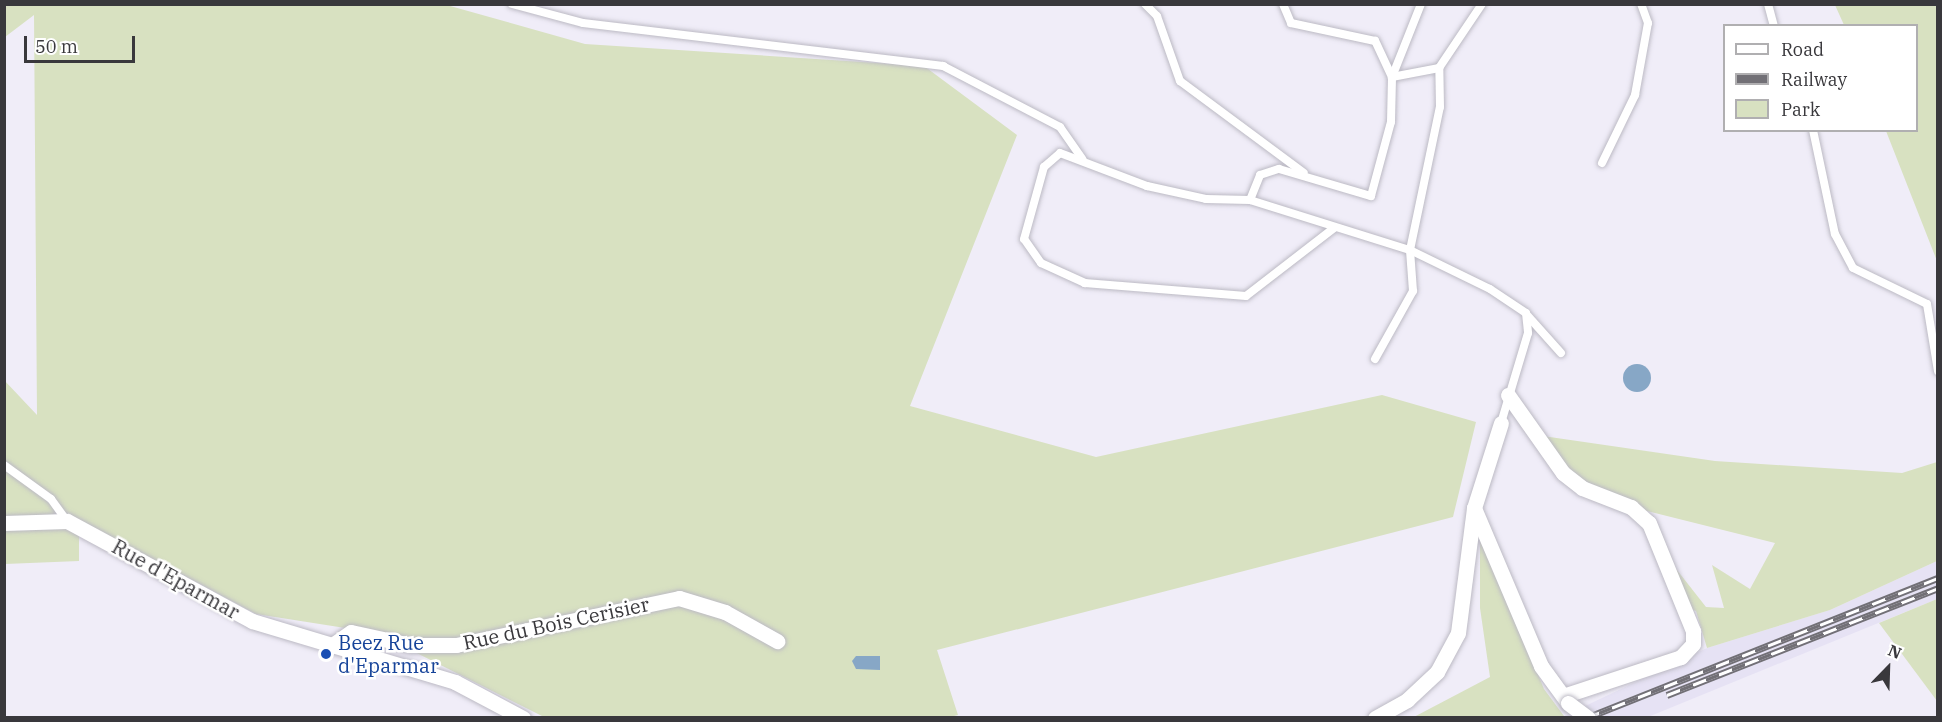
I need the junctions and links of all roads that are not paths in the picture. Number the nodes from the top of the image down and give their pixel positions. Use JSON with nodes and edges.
{"nodes":[{"id":1,"x":512,"y":4,"type":"edge"},
{"id":2,"x":1145,"y":4,"type":"edge"},
{"id":3,"x":1283,"y":4,"type":"edge"},
{"id":4,"x":1421,"y":4,"type":"edge"},
{"id":5,"x":1482,"y":4,"type":"edge"},
{"id":6,"x":1641,"y":4,"type":"edge"},
{"id":7,"x":1768,"y":4,"type":"edge"},
{"id":8,"x":1773,"y":24,"type":"edge"},
{"id":9,"x":1439,"y":68,"type":"junction"},
{"id":10,"x":1392,"y":77,"type":"junction"},
{"id":11,"x":1813,"y":132,"type":"edge"},
{"id":12,"x":1082,"y":159,"type":"junction"},
{"id":13,"x":1602,"y":163,"type":"dead end"},
{"id":14,"x":1305,"y":174,"type":"junction"},
{"id":15,"x":1250,"y":200,"type":"junction"},
{"id":16,"x":1334,"y":228,"type":"junction"},
{"id":17,"x":1410,"y":250,"type":"junction"},
{"id":18,"x":1526,"y":313,"type":"junction"},
{"id":19,"x":1561,"y":353,"type":"dead end"},
{"id":20,"x":1374,"y":359,"type":"dead end"},
{"id":21,"x":1938,"y":371,"type":"edge"},
{"id":22,"x":1508,"y":395,"type":"junction"},
{"id":23,"x":1501,"y":423,"type":"joint"},
{"id":24,"x":4,"y":465,"type":"edge"},
{"id":25,"x":1474,"y":508,"type":"junction"},
{"id":26,"x":67,"y":521,"type":"junction"},
{"id":27,"x":4,"y":523,"type":"edge"},
{"id":28,"x":777,"y":641,"type":"dead end"},
{"id":29,"x":331,"y":646,"type":"junction"},
{"id":30,"x":1566,"y":700,"type":"junction"},
{"id":31,"x":523,"y":717,"type":"edge"},
{"id":32,"x":1375,"y":717,"type":"edge"},
{"id":33,"x":1588,"y":717,"type":"edge"}],
"edges":[{"from":1,"to":12,"type":"lane"},
{"from":2,"to":14,"type":"lane"},
{"from":3,"to":10,"type":"lane"},
{"from":4,"to":10,"type":"lane"},
{"from":5,"to":9,"type":"lane"},
{"from":6,"to":13,"type":"lane"},
{"from":7,"to":8,"type":"lane"},
{"from":9,"to":10,"type":"lane"},
{"from":9,"to":17,"type":"lane"},
{"from":10,"to":14,"type":"lane"},
{"from":11,"to":21,"type":"lane"},
{"from":12,"to":15,"type":"lane"},
{"from":12,"to":16,"type":"lane"},
{"from":14,"to":15,"type":"lane"},
{"from":15,"to":16,"type":"lane"},
{"from":16,"to":17,"type":"lane"},
{"from":17,"to":18,"type":"lane"},
{"from":17,"to":20,"type":"lane"},
{"from":18,"to":19,"type":"lane"},
{"from":18,"to":22,"type":"lane"},
{"from":22,"to":23,"type":"lane"},
{"from":22,"to":30,"type":"street"},
{"from":23,"to":25,"type":"street"},
{"from":24,"to":26,"type":"lane"},
{"from":25,"to":30,"type":"street"},
{"from":25,"to":32,"type":"street"},
{"from":26,"to":27,"type":"street"},
{"from":26,"to":29,"type":"street","name":"Rue d'Eparmar"},
{"from":28,"to":29,"type":"street","name":"Rue du Bois Cerisier"},
{"from":29,"to":31,"type":"street","name":"Rue d'Eparmar"},
{"from":30,"to":33,"type":"street","bridge":true}]}
